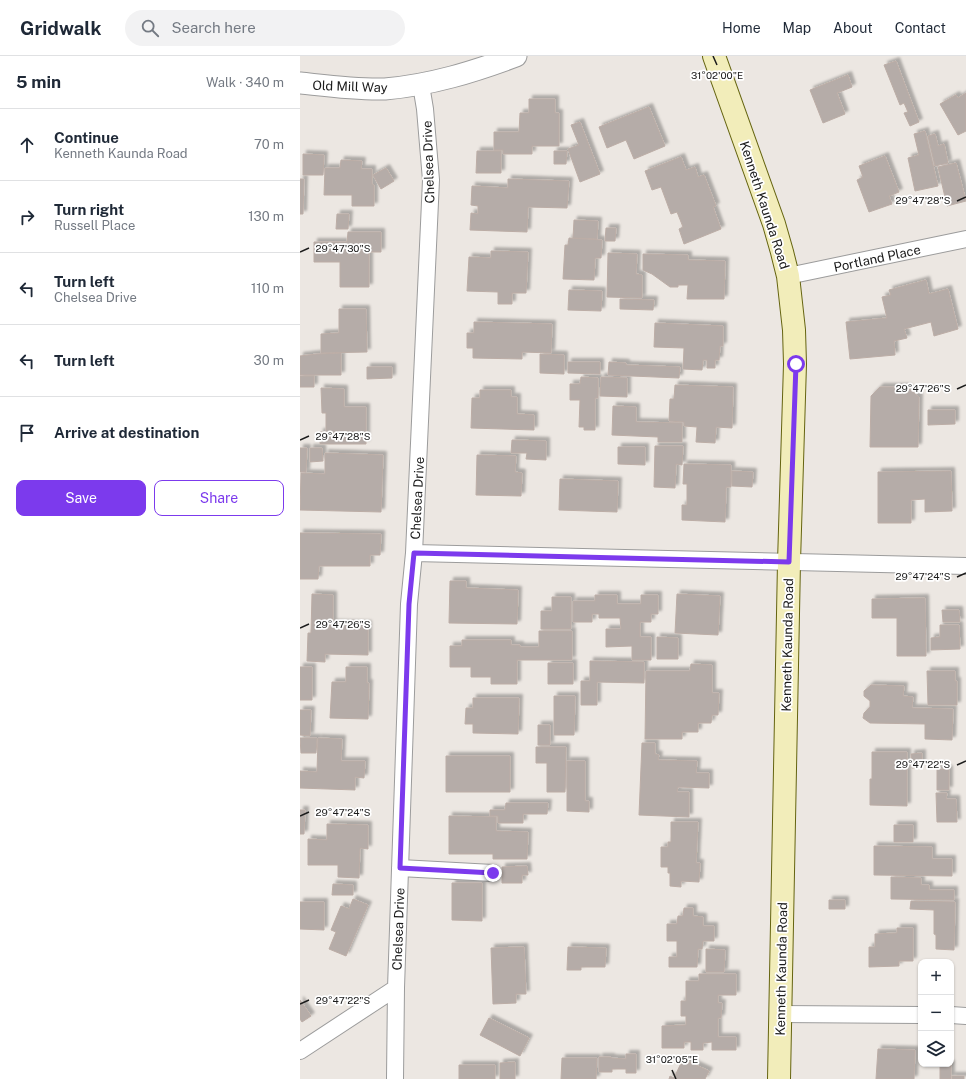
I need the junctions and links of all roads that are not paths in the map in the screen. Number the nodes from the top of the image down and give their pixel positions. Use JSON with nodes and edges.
{"nodes":[{"id":1,"x":516,"y":56,"type":"edge"},
{"id":2,"x":714,"y":56,"type":"edge"},
{"id":3,"x":300,"y":83,"type":"edge"},
{"id":4,"x":421,"y":85,"type":"junction"},
{"id":5,"x":966,"y":239,"type":"edge"},
{"id":6,"x":788,"y":276,"type":"junction"},
{"id":7,"x":414,"y":553,"type":"junction"},
{"id":8,"x":789,"y":562,"type":"junction"},
{"id":9,"x":966,"y":566,"type":"edge"},
{"id":10,"x":400,"y":868,"type":"junction"},
{"id":11,"x":493,"y":873,"type":"dead end"},
{"id":12,"x":396,"y":988,"type":"junction"},
{"id":13,"x":780,"y":1014,"type":"junction"},
{"id":14,"x":918,"y":1015,"type":"edge"},
{"id":15,"x":954,"y":1016,"type":"edge"},
{"id":16,"x":966,"y":1016,"type":"edge"},
{"id":17,"x":300,"y":1051,"type":"edge"},
{"id":18,"x":394,"y":1079,"type":"edge"},
{"id":19,"x":778,"y":1079,"type":"edge"}],
"edges":[{"from":1,"to":4,"type":"street","name":"Old Mill Way"},
{"from":2,"to":6,"type":"main road","name":"Kenneth Kaunda Road"},
{"from":3,"to":4,"type":"street","name":"Old Mill Way"},
{"from":4,"to":7,"type":"street","name":"Chelsea Drive"},
{"from":5,"to":6,"type":"street","name":"Portland Place"},
{"from":6,"to":8,"type":"main road","name":"Kenneth Kaunda Road"},
{"from":7,"to":8,"type":"street"},
{"from":7,"to":10,"type":"street","name":"Chelsea Drive"},
{"from":8,"to":9,"type":"street"},
{"from":8,"to":13,"type":"main road","name":"Kenneth Kaunda Road"},
{"from":10,"to":11,"type":"street"},
{"from":10,"to":12,"type":"street","name":"Chelsea Drive"},
{"from":12,"to":17,"type":"street"},
{"from":12,"to":18,"type":"street","name":"Chelsea Drive"},
{"from":13,"to":14,"type":"street"},
{"from":13,"to":19,"type":"main road","name":"Kenneth Kaunda Road"},
{"from":15,"to":16,"type":"street"}]}
